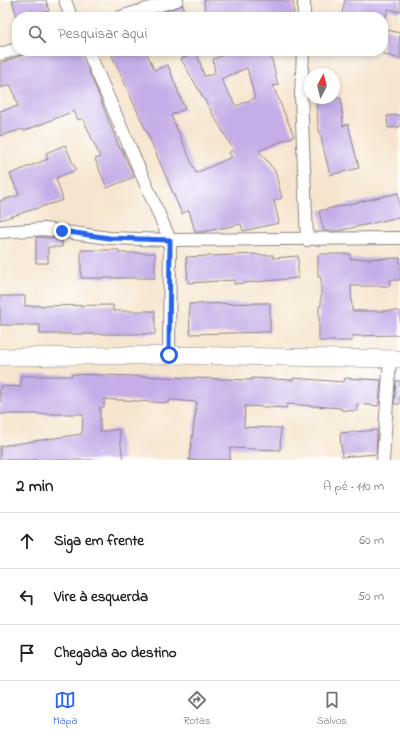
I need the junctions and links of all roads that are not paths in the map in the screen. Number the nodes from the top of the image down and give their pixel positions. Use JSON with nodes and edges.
{"nodes":[{"id":1,"x":65,"y":0,"type":"edge"},
{"id":2,"x":177,"y":0,"type":"edge"},
{"id":3,"x":304,"y":0,"type":"edge"},
{"id":4,"x":70,"y":12,"type":"edge"},
{"id":5,"x":137,"y":12,"type":"edge"},
{"id":6,"x":304,"y":12,"type":"edge"},
{"id":7,"x":12,"y":50,"type":"edge"},
{"id":8,"x":0,"y":54,"type":"edge"},
{"id":9,"x":90,"y":56,"type":"edge"},
{"id":10,"x":303,"y":56,"type":"edge"},
{"id":11,"x":0,"y":232,"type":"edge"},
{"id":12,"x":400,"y":238,"type":"edge"},
{"id":13,"x":170,"y":240,"type":"junction"},
{"id":14,"x":307,"y":240,"type":"junction"},
{"id":15,"x":169,"y":355,"type":"junction"},
{"id":16,"x":0,"y":357,"type":"edge"},
{"id":17,"x":395,"y":359,"type":"edge"},
{"id":18,"x":383,"y":460,"type":"edge"}],
"edges":[{"from":1,"to":4,"type":"street"},
{"from":2,"to":5,"type":"street"},
{"from":3,"to":6,"type":"street"},
{"from":7,"to":8,"type":"street"},
{"from":9,"to":13,"type":"street"},
{"from":10,"to":14,"type":"street"},
{"from":11,"to":13,"type":"street"},
{"from":12,"to":14,"type":"street"},
{"from":13,"to":14,"type":"street"},
{"from":13,"to":15,"type":"street"},
{"from":15,"to":16,"type":"main road"},
{"from":15,"to":17,"type":"main road"},
{"from":17,"to":18,"type":"street"}]}
